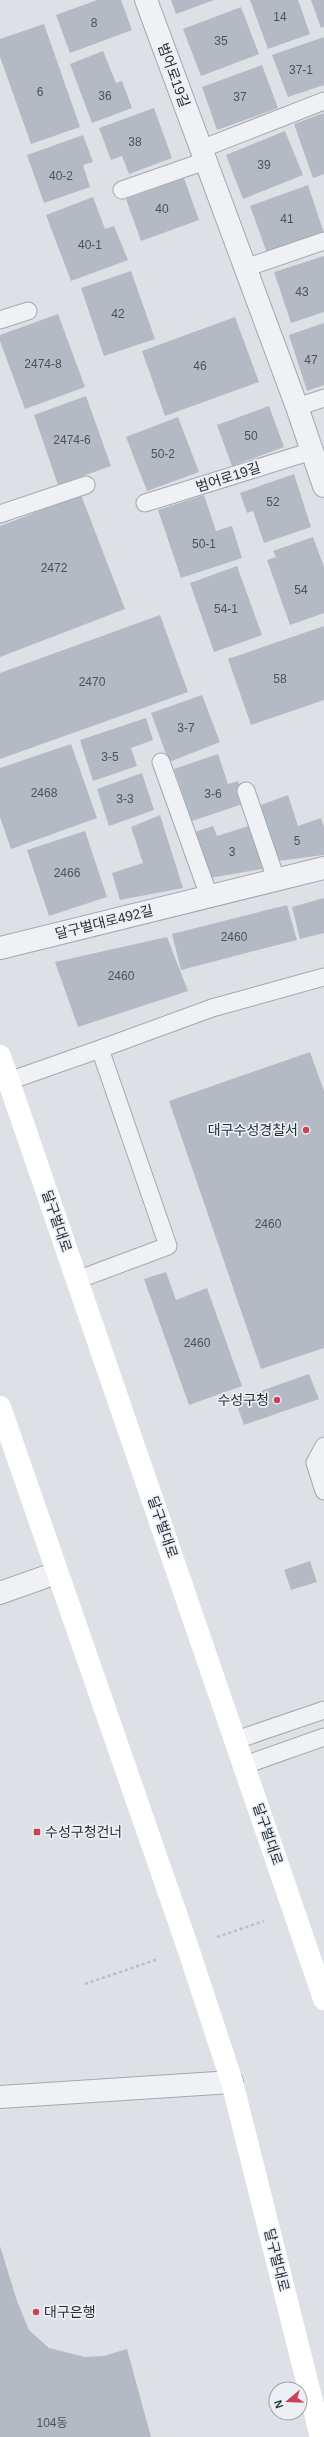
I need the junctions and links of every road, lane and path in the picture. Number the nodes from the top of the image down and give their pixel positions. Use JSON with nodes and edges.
{"nodes":[{"id":1,"x":146,"y":0,"type":"edge"},
{"id":2,"x":324,"y":101,"type":"edge"},
{"id":3,"x":203,"y":155,"type":"junction"},
{"id":4,"x":122,"y":190,"type":"dead end"},
{"id":5,"x":324,"y":241,"type":"edge"},
{"id":6,"x":245,"y":268,"type":"junction"},
{"id":7,"x":28,"y":311,"type":"dead end"},
{"id":8,"x":0,"y":320,"type":"edge"},
{"id":9,"x":324,"y":398,"type":"edge"},
{"id":10,"x":297,"y":406,"type":"junction"},
{"id":11,"x":312,"y":451,"type":"junction"},
{"id":12,"x":86,"y":485,"type":"dead end"},
{"id":13,"x":324,"y":486,"type":"edge"},
{"id":14,"x":145,"y":503,"type":"dead end"},
{"id":15,"x":0,"y":514,"type":"edge"},
{"id":16,"x":161,"y":762,"type":"dead end"},
{"id":17,"x":246,"y":791,"type":"dead end"},
{"id":18,"x":324,"y":868,"type":"edge"},
{"id":19,"x":276,"y":880,"type":"junction"},
{"id":20,"x":209,"y":896,"type":"junction"},
{"id":21,"x":0,"y":948,"type":"edge"},
{"id":22,"x":324,"y":977,"type":"edge"},
{"id":23,"x":100,"y":1049,"type":"junction"},
{"id":24,"x":0,"y":1056,"type":"edge"},
{"id":25,"x":9,"y":1081,"type":"junction"},
{"id":26,"x":77,"y":1280,"type":"junction"},
{"id":27,"x":0,"y":1407,"type":"edge"},
{"id":28,"x":324,"y":1446,"type":"edge"},
{"id":29,"x":324,"y":1491,"type":"edge"},
{"id":30,"x":56,"y":1573,"type":"junction"},
{"id":31,"x":0,"y":1593,"type":"edge"},
{"id":32,"x":324,"y":1710,"type":"edge"},
{"id":33,"x":324,"y":1737,"type":"edge"},
{"id":34,"x":236,"y":1740,"type":"junction"},
{"id":35,"x":245,"y":1765,"type":"junction"},
{"id":36,"x":324,"y":1999,"type":"edge"},
{"id":37,"x":232,"y":2082,"type":"junction"},
{"id":38,"x":0,"y":2097,"type":"edge"},
{"id":39,"x":321,"y":2437,"type":"edge"}],
"edges":[{"from":1,"to":3,"type":"street","name":"범어로19길"},
{"from":2,"to":3,"type":"lane"},
{"from":3,"to":4,"type":"lane"},
{"from":3,"to":6,"type":"street","name":"범어로19길"},
{"from":5,"to":6,"type":"lane"},
{"from":6,"to":10,"type":"street","name":"범어로19길"},
{"from":7,"to":8,"type":"lane"},
{"from":9,"to":10,"type":"lane"},
{"from":10,"to":11,"type":"street","name":"범어로19길"},
{"from":11,"to":13,"type":"street","name":"범어로19길"},
{"from":11,"to":14,"type":"lane","name":"범어로19길"},
{"from":12,"to":15,"type":"lane"},
{"from":16,"to":20,"type":"lane"},
{"from":17,"to":19,"type":"lane"},
{"from":18,"to":19,"type":"street","name":"달구벌대로492길"},
{"from":19,"to":20,"type":"street","name":"달구벌대로492길"},
{"from":20,"to":21,"type":"street","name":"달구벌대로492길"},
{"from":22,"to":23,"type":"lane"},
{"from":23,"to":25,"type":"lane"},
{"from":23,"to":26,"type":"lane"},
{"from":24,"to":25,"type":"main road","name":"달구벌대로"},
{"from":25,"to":26,"type":"main road","name":"달구벌대로"},
{"from":26,"to":34,"type":"main road","name":"달구벌대로"},
{"from":27,"to":30,"type":"main road","name":"달구벌대로"},
{"from":28,"to":29,"type":"lane"},
{"from":30,"to":31,"type":"street"},
{"from":30,"to":37,"type":"main road","name":"달구벌대로"},
{"from":32,"to":34,"type":"lane"},
{"from":33,"to":35,"type":"lane"},
{"from":34,"to":35,"type":"main road","name":"달구벌대로"},
{"from":35,"to":36,"type":"main road","name":"달구벌대로"},
{"from":37,"to":38,"type":"street"},
{"from":37,"to":39,"type":"main road","name":"달구벌대로"}]}
